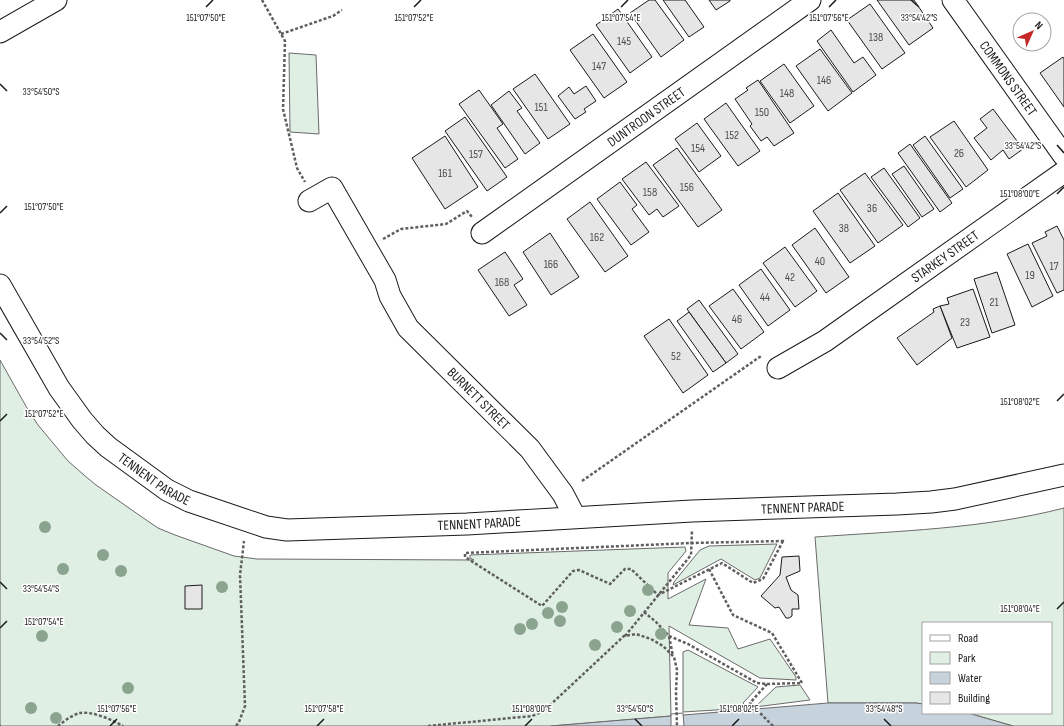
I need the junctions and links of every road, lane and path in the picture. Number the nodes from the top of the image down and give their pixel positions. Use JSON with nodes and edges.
{"nodes":[{"id":1,"x":56,"y":0,"type":"edge"},
{"id":2,"x":262,"y":0,"type":"edge"},
{"id":3,"x":810,"y":0,"type":"edge"},
{"id":4,"x":953,"y":0,"type":"edge"},
{"id":5,"x":342,"y":10,"type":"dead end"},
{"id":6,"x":0,"y":32,"type":"edge"},
{"id":7,"x":281,"y":34,"type":"junction"},
{"id":8,"x":1064,"y":156,"type":"edge"},
{"id":9,"x":1064,"y":172,"type":"edge"},
{"id":10,"x":311,"y":200,"type":"joint"},
{"id":11,"x":446,"y":224,"type":"dead end"},
{"id":12,"x":482,"y":233,"type":"dead end"},
{"id":13,"x":367,"y":249,"type":"junction"},
{"id":14,"x":0,"y":285,"type":"edge"},
{"id":15,"x":746,"y":368,"type":"dead end"},
{"id":16,"x":778,"y":368,"type":"dead end"},
{"id":17,"x":1064,"y":475,"type":"edge"},
{"id":18,"x":582,"y":481,"type":"dead end"},
{"id":19,"x":692,"y":511,"type":"junction"},
{"id":20,"x":575,"y":517,"type":"junction"},
{"id":21,"x":246,"y":521,"type":"junction"},
{"id":22,"x":691,"y":543,"type":"junction"},
{"id":23,"x":709,"y":570,"type":"junction"},
{"id":24,"x":658,"y":595,"type":"junction"},
{"id":25,"x":644,"y":612,"type":"junction"},
{"id":26,"x":624,"y":636,"type":"junction"},
{"id":27,"x":669,"y":636,"type":"junction"},
{"id":28,"x":674,"y":657,"type":"junction"},
{"id":29,"x":767,"y":684,"type":"junction"},
{"id":30,"x":58,"y":726,"type":"edge"},
{"id":31,"x":123,"y":726,"type":"edge"},
{"id":32,"x":236,"y":726,"type":"edge"},
{"id":33,"x":428,"y":726,"type":"edge"},
{"id":34,"x":677,"y":726,"type":"edge"},
{"id":35,"x":774,"y":726,"type":"edge"}],
"edges":[{"from":1,"to":6,"type":"street"},
{"from":2,"to":7,"type":"path"},
{"from":3,"to":12,"type":"street","name":"DUNTROON STREET"},
{"from":4,"to":8,"type":"street","name":"COMMONS STREET"},
{"from":5,"to":7,"type":"path"},
{"from":7,"to":10,"type":"path"},
{"from":9,"to":16,"type":"street","name":"STARKEY STREET"},
{"from":10,"to":13,"type":"street","name":"BURNETT STREET"},
{"from":11,"to":13,"type":"path"},
{"from":13,"to":20,"type":"street","name":"BURNETT STREET"},
{"from":14,"to":21,"type":"street","name":"TENNENT PARADE"},
{"from":15,"to":18,"type":"path"},
{"from":17,"to":19,"type":"street","name":"TENNENT PARADE"},
{"from":19,"to":20,"type":"street","name":"TENNENT PARADE"},
{"from":19,"to":22,"type":"path"},
{"from":20,"to":21,"type":"street","name":"TENNENT PARADE"},
{"from":21,"to":32,"type":"path"},
{"from":22,"to":23,"type":"path"},
{"from":22,"to":24,"type":"path"},
{"from":22,"to":24,"type":"path"},
{"from":23,"to":24,"type":"path"},
{"from":23,"to":29,"type":"path"},
{"from":24,"to":25,"type":"path"},
{"from":25,"to":26,"type":"path"},
{"from":25,"to":27,"type":"path"},
{"from":26,"to":28,"type":"path"},
{"from":26,"to":33,"type":"path"},
{"from":27,"to":28,"type":"path"},
{"from":27,"to":29,"type":"path"},
{"from":28,"to":34,"type":"path"},
{"from":29,"to":35,"type":"path"},
{"from":30,"to":31,"type":"path"}]}
